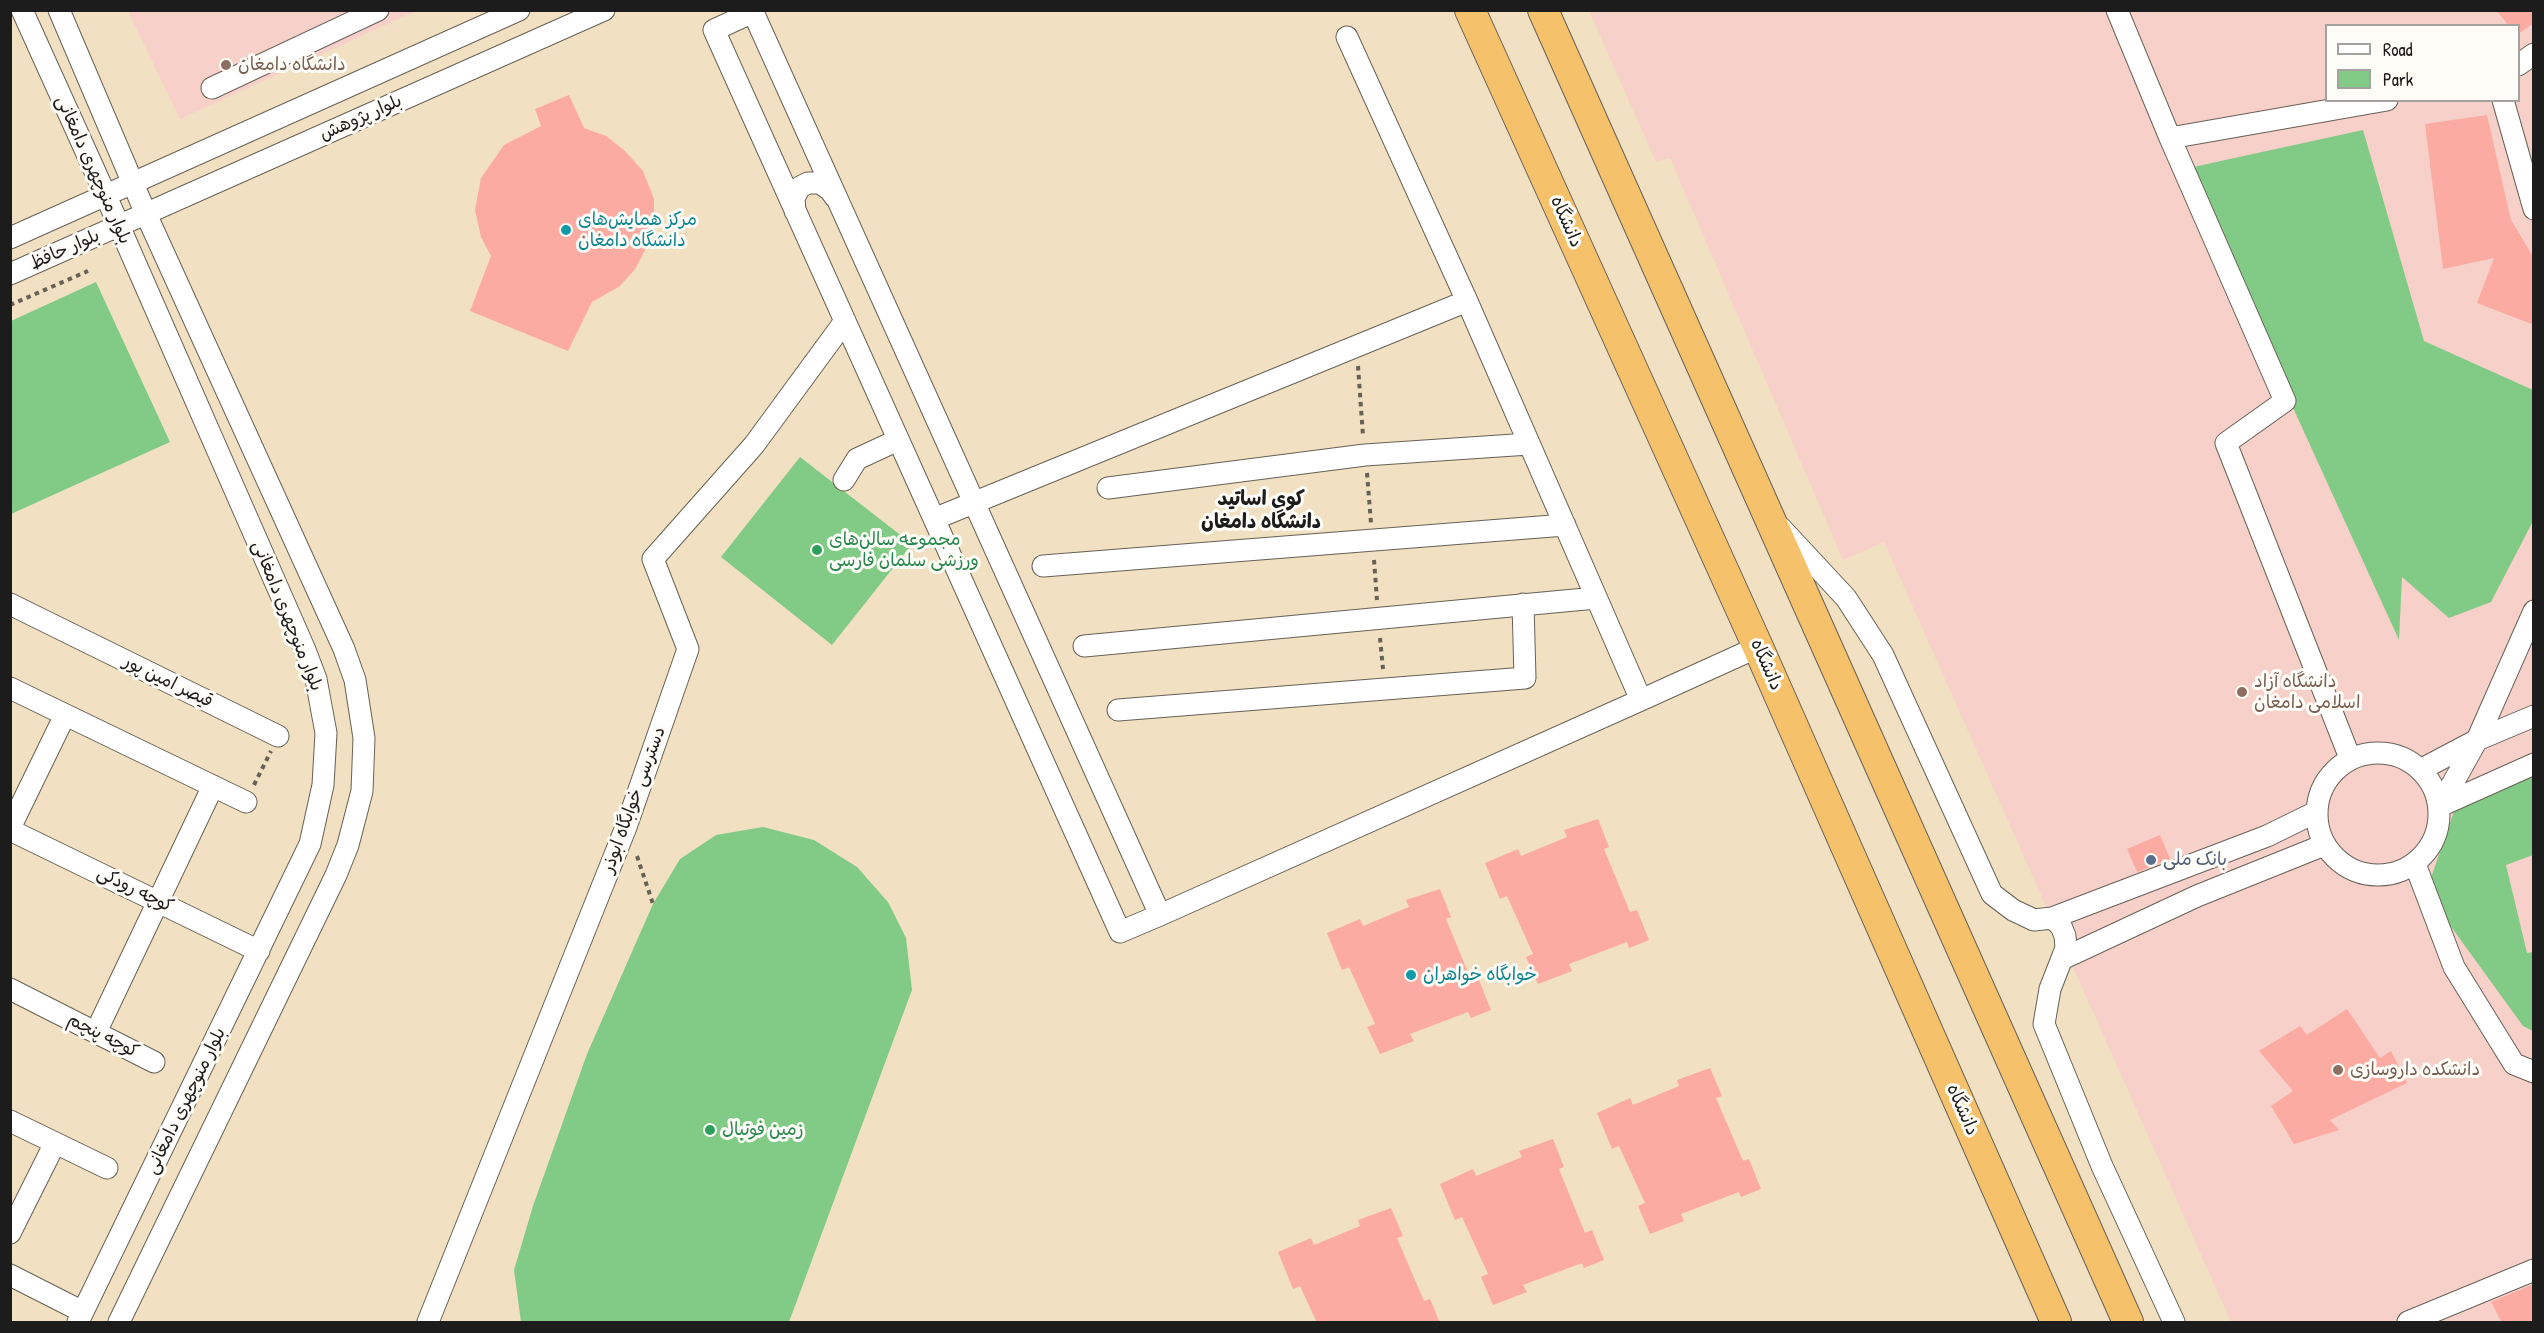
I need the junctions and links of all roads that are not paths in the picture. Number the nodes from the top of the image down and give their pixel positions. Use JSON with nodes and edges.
{"nodes":[{"id":1,"x":22,"y":10,"type":"edge"},
{"id":2,"x":59,"y":10,"type":"edge"},
{"id":3,"x":378,"y":10,"type":"edge"},
{"id":4,"x":519,"y":10,"type":"edge"},
{"id":5,"x":604,"y":10,"type":"edge"},
{"id":6,"x":1470,"y":10,"type":"edge"},
{"id":7,"x":1544,"y":10,"type":"edge"},
{"id":8,"x":2117,"y":10,"type":"edge"},
{"id":9,"x":1347,"y":38,"type":"dead end"},
{"id":10,"x":2534,"y":54,"type":"edge"},
{"id":11,"x":2520,"y":64,"type":"edge"},
{"id":12,"x":212,"y":88,"type":"dead end"},
{"id":13,"x":2376,"y":102,"type":"edge"},
{"id":14,"x":2504,"y":102,"type":"edge"},
{"id":15,"x":2170,"y":138,"type":"junction"},
{"id":16,"x":135,"y":183,"type":"junction"},
{"id":17,"x":106,"y":196,"type":"junction"},
{"id":18,"x":840,"y":206,"type":"junction"},
{"id":19,"x":2534,"y":209,"type":"edge"},
{"id":20,"x":795,"y":211,"type":"junction"},
{"id":21,"x":146,"y":214,"type":"junction"},
{"id":22,"x":119,"y":226,"type":"junction"},
{"id":23,"x":10,"y":238,"type":"edge"},
{"id":24,"x":10,"y":274,"type":"edge"},
{"id":25,"x":1467,"y":301,"type":"junction"},
{"id":26,"x":845,"y":321,"type":"junction"},
{"id":27,"x":898,"y":440,"type":"junction"},
{"id":28,"x":1529,"y":444,"type":"junction"},
{"id":29,"x":844,"y":480,"type":"dead end"},
{"id":30,"x":1108,"y":488,"type":"dead end"},
{"id":31,"x":974,"y":501,"type":"junction"},
{"id":32,"x":1770,"y":517,"type":"junction"},
{"id":33,"x":934,"y":519,"type":"junction"},
{"id":34,"x":1565,"y":525,"type":"junction"},
{"id":35,"x":1043,"y":566,"type":"dead end"},
{"id":36,"x":1596,"y":598,"type":"junction"},
{"id":37,"x":10,"y":604,"type":"edge"},
{"id":38,"x":1524,"y":604,"type":"junction"},
{"id":39,"x":2534,"y":611,"type":"edge"},
{"id":40,"x":1084,"y":645,"type":"dead end"},
{"id":41,"x":1758,"y":647,"type":"junction"},
{"id":42,"x":10,"y":688,"type":"edge"},
{"id":43,"x":1641,"y":700,"type":"junction"},
{"id":44,"x":1118,"y":710,"type":"dead end"},
{"id":45,"x":65,"y":715,"type":"junction"},
{"id":46,"x":2534,"y":716,"type":"edge"},
{"id":47,"x":278,"y":736,"type":"road end"},
{"id":48,"x":2477,"y":740,"type":"junction"},
{"id":49,"x":2350,"y":758,"type":"junction"},
{"id":50,"x":2534,"y":764,"type":"edge"},
{"id":51,"x":2422,"y":769,"type":"junction"},
{"id":52,"x":213,"y":786,"type":"junction"},
{"id":53,"x":246,"y":802,"type":"road end"},
{"id":54,"x":2440,"y":806,"type":"junction"},
{"id":55,"x":2316,"y":812,"type":"junction"},
{"id":56,"x":10,"y":829,"type":"edge"},
{"id":57,"x":2324,"y":845,"type":"junction"},
{"id":58,"x":2415,"y":864,"type":"junction"},
{"id":59,"x":157,"y":901,"type":"junction"},
{"id":60,"x":1160,"y":915,"type":"junction"},
{"id":61,"x":2052,"y":918,"type":"junction"},
{"id":62,"x":260,"y":951,"type":"junction"},
{"id":63,"x":2062,"y":959,"type":"junction"},
{"id":64,"x":10,"y":989,"type":"edge"},
{"id":65,"x":96,"y":1032,"type":"junction"},
{"id":66,"x":154,"y":1062,"type":"dead end"},
{"id":67,"x":2534,"y":1072,"type":"edge"},
{"id":68,"x":10,"y":1121,"type":"edge"},
{"id":69,"x":55,"y":1143,"type":"junction"},
{"id":70,"x":107,"y":1168,"type":"dead end"},
{"id":71,"x":10,"y":1233,"type":"edge"},
{"id":72,"x":2534,"y":1270,"type":"edge"},
{"id":73,"x":10,"y":1275,"type":"edge"},
{"id":74,"x":80,"y":1317,"type":"edge"},
{"id":75,"x":118,"y":1323,"type":"edge"},
{"id":76,"x":428,"y":1323,"type":"edge"},
{"id":77,"x":2056,"y":1323,"type":"edge"},
{"id":78,"x":2128,"y":1323,"type":"edge"},
{"id":79,"x":2174,"y":1323,"type":"edge"},
{"id":80,"x":2408,"y":1323,"type":"edge"}],
"edges":[{"from":1,"to":17,"type":"street","name":"بلوار منوچهری دامغانی"},
{"from":2,"to":16,"type":"street","name":"بلوار منوچهری دامغانی"},
{"from":3,"to":12,"type":"street"},
{"from":4,"to":16,"type":"street","name":"بلوار پژوهش"},
{"from":5,"to":21,"type":"street","name":"بلوار پژوهش"},
{"from":6,"to":41,"type":"highway","name":"دانشگاه"},
{"from":7,"to":32,"type":"highway"},
{"from":8,"to":15,"type":"street"},
{"from":9,"to":25,"type":"street"},
{"from":10,"to":11,"type":"street"},
{"from":13,"to":15,"type":"street"},
{"from":14,"to":19,"type":"street"},
{"from":15,"to":49,"type":"street"},
{"from":16,"to":17,"type":"street","name":"بلوار پژوهش"},
{"from":16,"to":21,"type":"street","name":"بلوار منوچهری دامغانی"},
{"from":17,"to":22,"type":"street","name":"بلوار منوچهری دامغانی"},
{"from":17,"to":23,"type":"street","name":"بلوار حافظ"},
{"from":18,"to":20,"type":"street"},
{"from":18,"to":20,"type":"street"},
{"from":18,"to":31,"type":"street"},
{"from":20,"to":26,"type":"street"},
{"from":21,"to":22,"type":"street","name":"بلوار پژوهش"},
{"from":21,"to":75,"type":"street","name":"بلوار منوچهری دامغانی"},
{"from":22,"to":24,"type":"street","name":"بلوار حافظ"},
{"from":22,"to":62,"type":"street","name":"بلوار منوچهری دامغانی"},
{"from":25,"to":28,"type":"street"},
{"from":25,"to":31,"type":"street"},
{"from":26,"to":27,"type":"street"},
{"from":26,"to":76,"type":"street","name":"دسترسی خوابگاه ابوذر"},
{"from":27,"to":29,"type":"street"},
{"from":27,"to":33,"type":"street"},
{"from":28,"to":30,"type":"street"},
{"from":28,"to":34,"type":"street"},
{"from":31,"to":33,"type":"street"},
{"from":31,"to":60,"type":"street"},
{"from":32,"to":61,"type":"street"},
{"from":32,"to":78,"type":"highway"},
{"from":33,"to":60,"type":"street"},
{"from":34,"to":35,"type":"street"},
{"from":34,"to":36,"type":"street"},
{"from":36,"to":38,"type":"street"},
{"from":36,"to":43,"type":"street"},
{"from":37,"to":47,"type":"street","name":"قیصر امین پور"},
{"from":38,"to":40,"type":"street"},
{"from":38,"to":44,"type":"street"},
{"from":39,"to":48,"type":"street"},
{"from":41,"to":43,"type":"street"},
{"from":41,"to":77,"type":"highway","name":"دانشگاه"},
{"from":42,"to":45,"type":"street"},
{"from":43,"to":60,"type":"street"},
{"from":45,"to":52,"type":"street"},
{"from":45,"to":56,"type":"street"},
{"from":46,"to":48,"type":"street"},
{"from":48,"to":51,"type":"street"},
{"from":48,"to":54,"type":"street"},
{"from":49,"to":51,"type":"street"},
{"from":49,"to":55,"type":"street"},
{"from":50,"to":54,"type":"street"},
{"from":51,"to":54,"type":"street"},
{"from":52,"to":53,"type":"street"},
{"from":52,"to":59,"type":"street"},
{"from":54,"to":58,"type":"street"},
{"from":55,"to":57,"type":"street"},
{"from":55,"to":61,"type":"street"},
{"from":56,"to":59,"type":"street","name":"کوچه رودکی"},
{"from":57,"to":58,"type":"street"},
{"from":57,"to":63,"type":"street"},
{"from":58,"to":67,"type":"street"},
{"from":59,"to":62,"type":"street","name":"کوچه رودکی"},
{"from":59,"to":65,"type":"street"},
{"from":61,"to":63,"type":"street"},
{"from":62,"to":74,"type":"street","name":"بلوار منوچهری دامغانی"},
{"from":63,"to":79,"type":"street"},
{"from":64,"to":65,"type":"street","name":"کوچه پنچم"},
{"from":65,"to":66,"type":"street","name":"کوچه پنچم"},
{"from":68,"to":69,"type":"street"},
{"from":69,"to":70,"type":"street"},
{"from":69,"to":71,"type":"street"},
{"from":72,"to":80,"type":"street"},
{"from":73,"to":74,"type":"street"}]}
